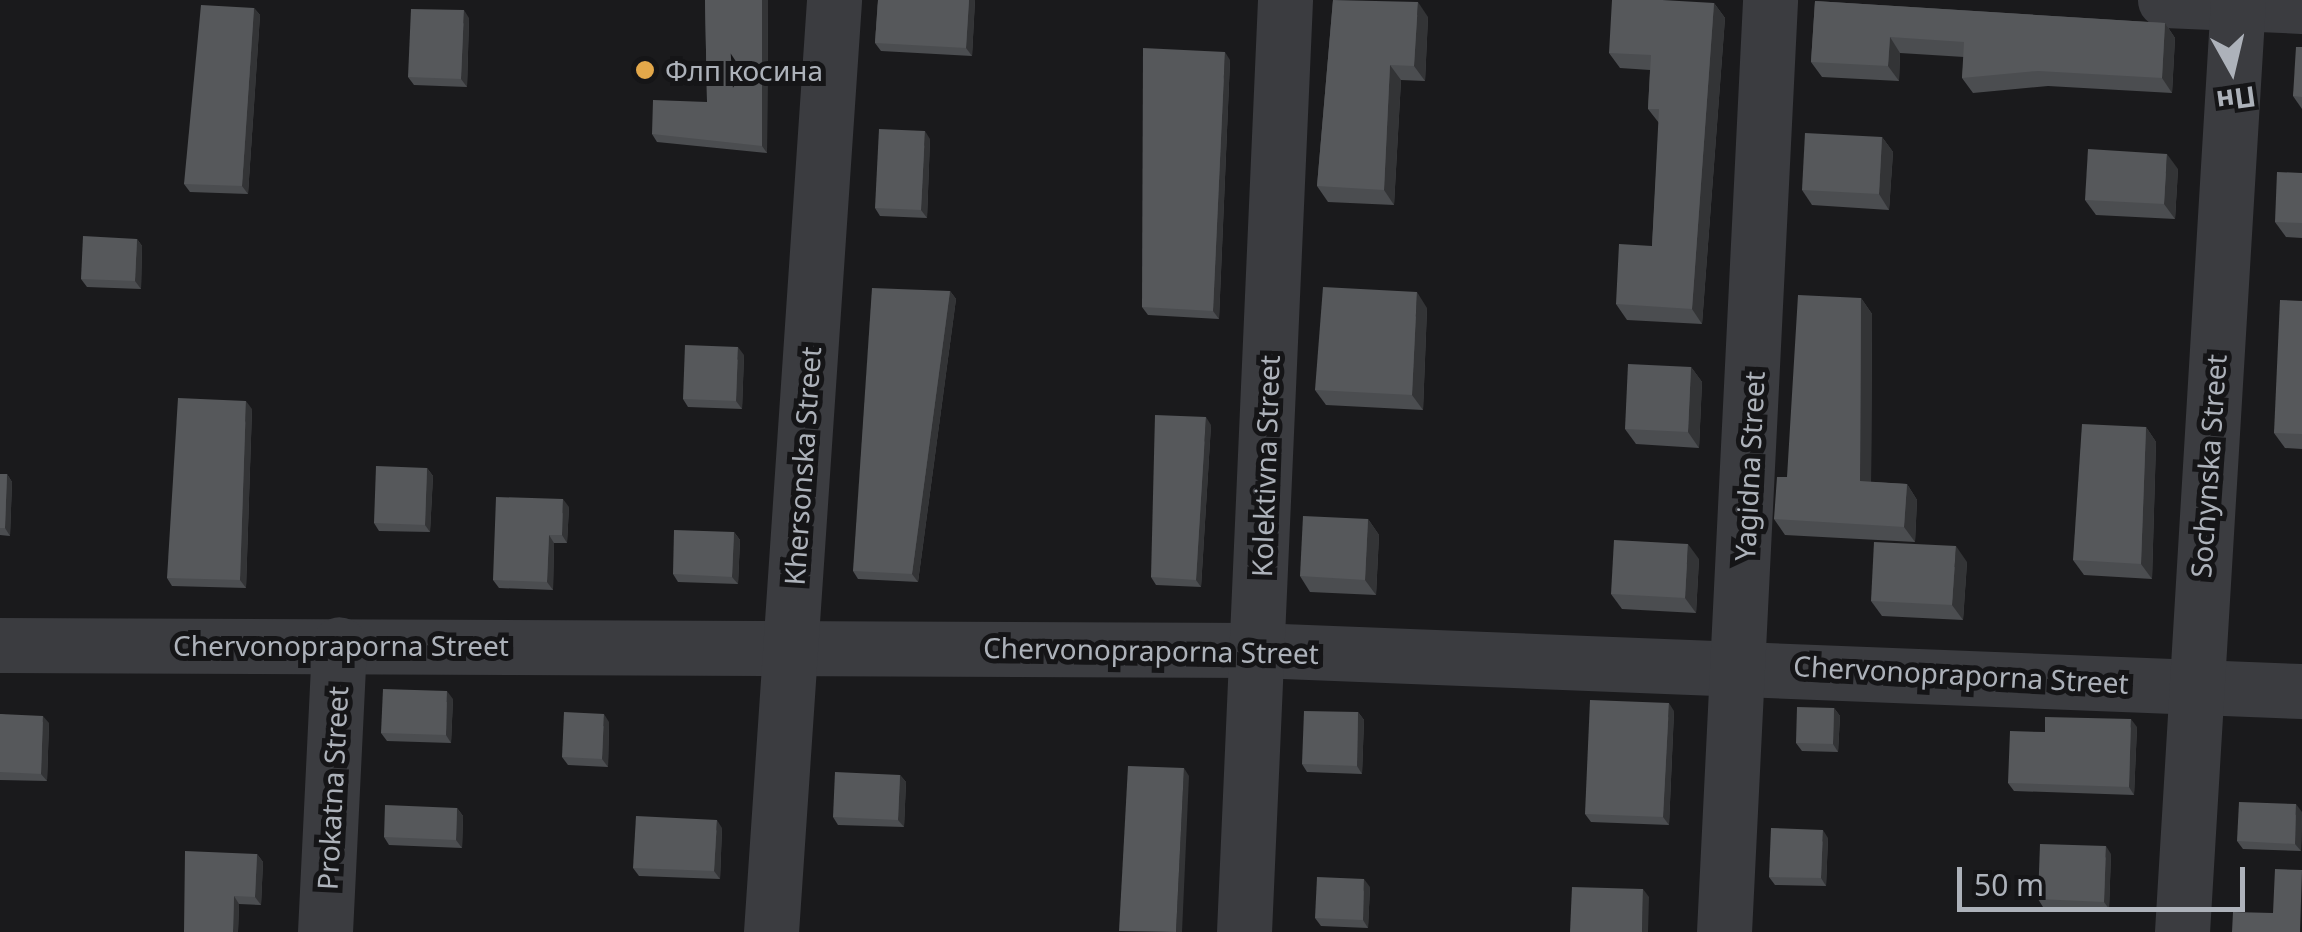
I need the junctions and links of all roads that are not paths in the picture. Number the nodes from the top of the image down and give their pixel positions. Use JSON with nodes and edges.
{"nodes":[{"id":1,"x":834,"y":0,"type":"edge"},
{"id":2,"x":1285,"y":0,"type":"edge"},
{"id":3,"x":1770,"y":0,"type":"edge"},
{"id":4,"x":2165,"y":0,"type":"edge"},
{"id":5,"x":2238,"y":2,"type":"edge"},
{"id":6,"x":2302,"y":6,"type":"edge"},
{"id":7,"x":339,"y":644,"type":"junction"},
{"id":8,"x":0,"y":645,"type":"edge"},
{"id":9,"x":789,"y":648,"type":"junction"},
{"id":10,"x":1257,"y":650,"type":"junction"},
{"id":11,"x":1740,"y":663,"type":"junction"},
{"id":12,"x":2194,"y":686,"type":"junction"},
{"id":13,"x":2302,"y":691,"type":"edge"},
{"id":14,"x":325,"y":932,"type":"edge"},
{"id":15,"x":771,"y":932,"type":"edge"},
{"id":16,"x":1244,"y":932,"type":"edge"},
{"id":17,"x":1724,"y":932,"type":"edge"},
{"id":18,"x":2182,"y":932,"type":"edge"}],
"edges":[{"from":1,"to":9,"type":"street","name":"Khersonska Street"},
{"from":2,"to":10,"type":"street","name":"Kolektivna Street"},
{"from":3,"to":11,"type":"street","name":"Yagidna Street"},
{"from":4,"to":5,"type":"street"},
{"from":5,"to":6,"type":"street"},
{"from":5,"to":12,"type":"street","name":"Sochynska Street"},
{"from":7,"to":8,"type":"street","name":"Chervonopraporna Street"},
{"from":7,"to":9,"type":"street","name":"Chervonopraporna Street"},
{"from":7,"to":14,"type":"street","name":"Prokatna Street"},
{"from":9,"to":10,"type":"street","name":"Chervonopraporna Street"},
{"from":9,"to":15,"type":"street","name":"Khersonska Street"},
{"from":10,"to":11,"type":"street","name":"Chervonopraporna Street"},
{"from":10,"to":16,"type":"street","name":"Kolektivna Street"},
{"from":11,"to":12,"type":"street","name":"Chervonopraporna Street"},
{"from":11,"to":17,"type":"street","name":"Yagidna Street"},
{"from":12,"to":13,"type":"street","name":"Chervonopraporna Street"},
{"from":12,"to":18,"type":"street","name":"Sochynska Street"}]}
